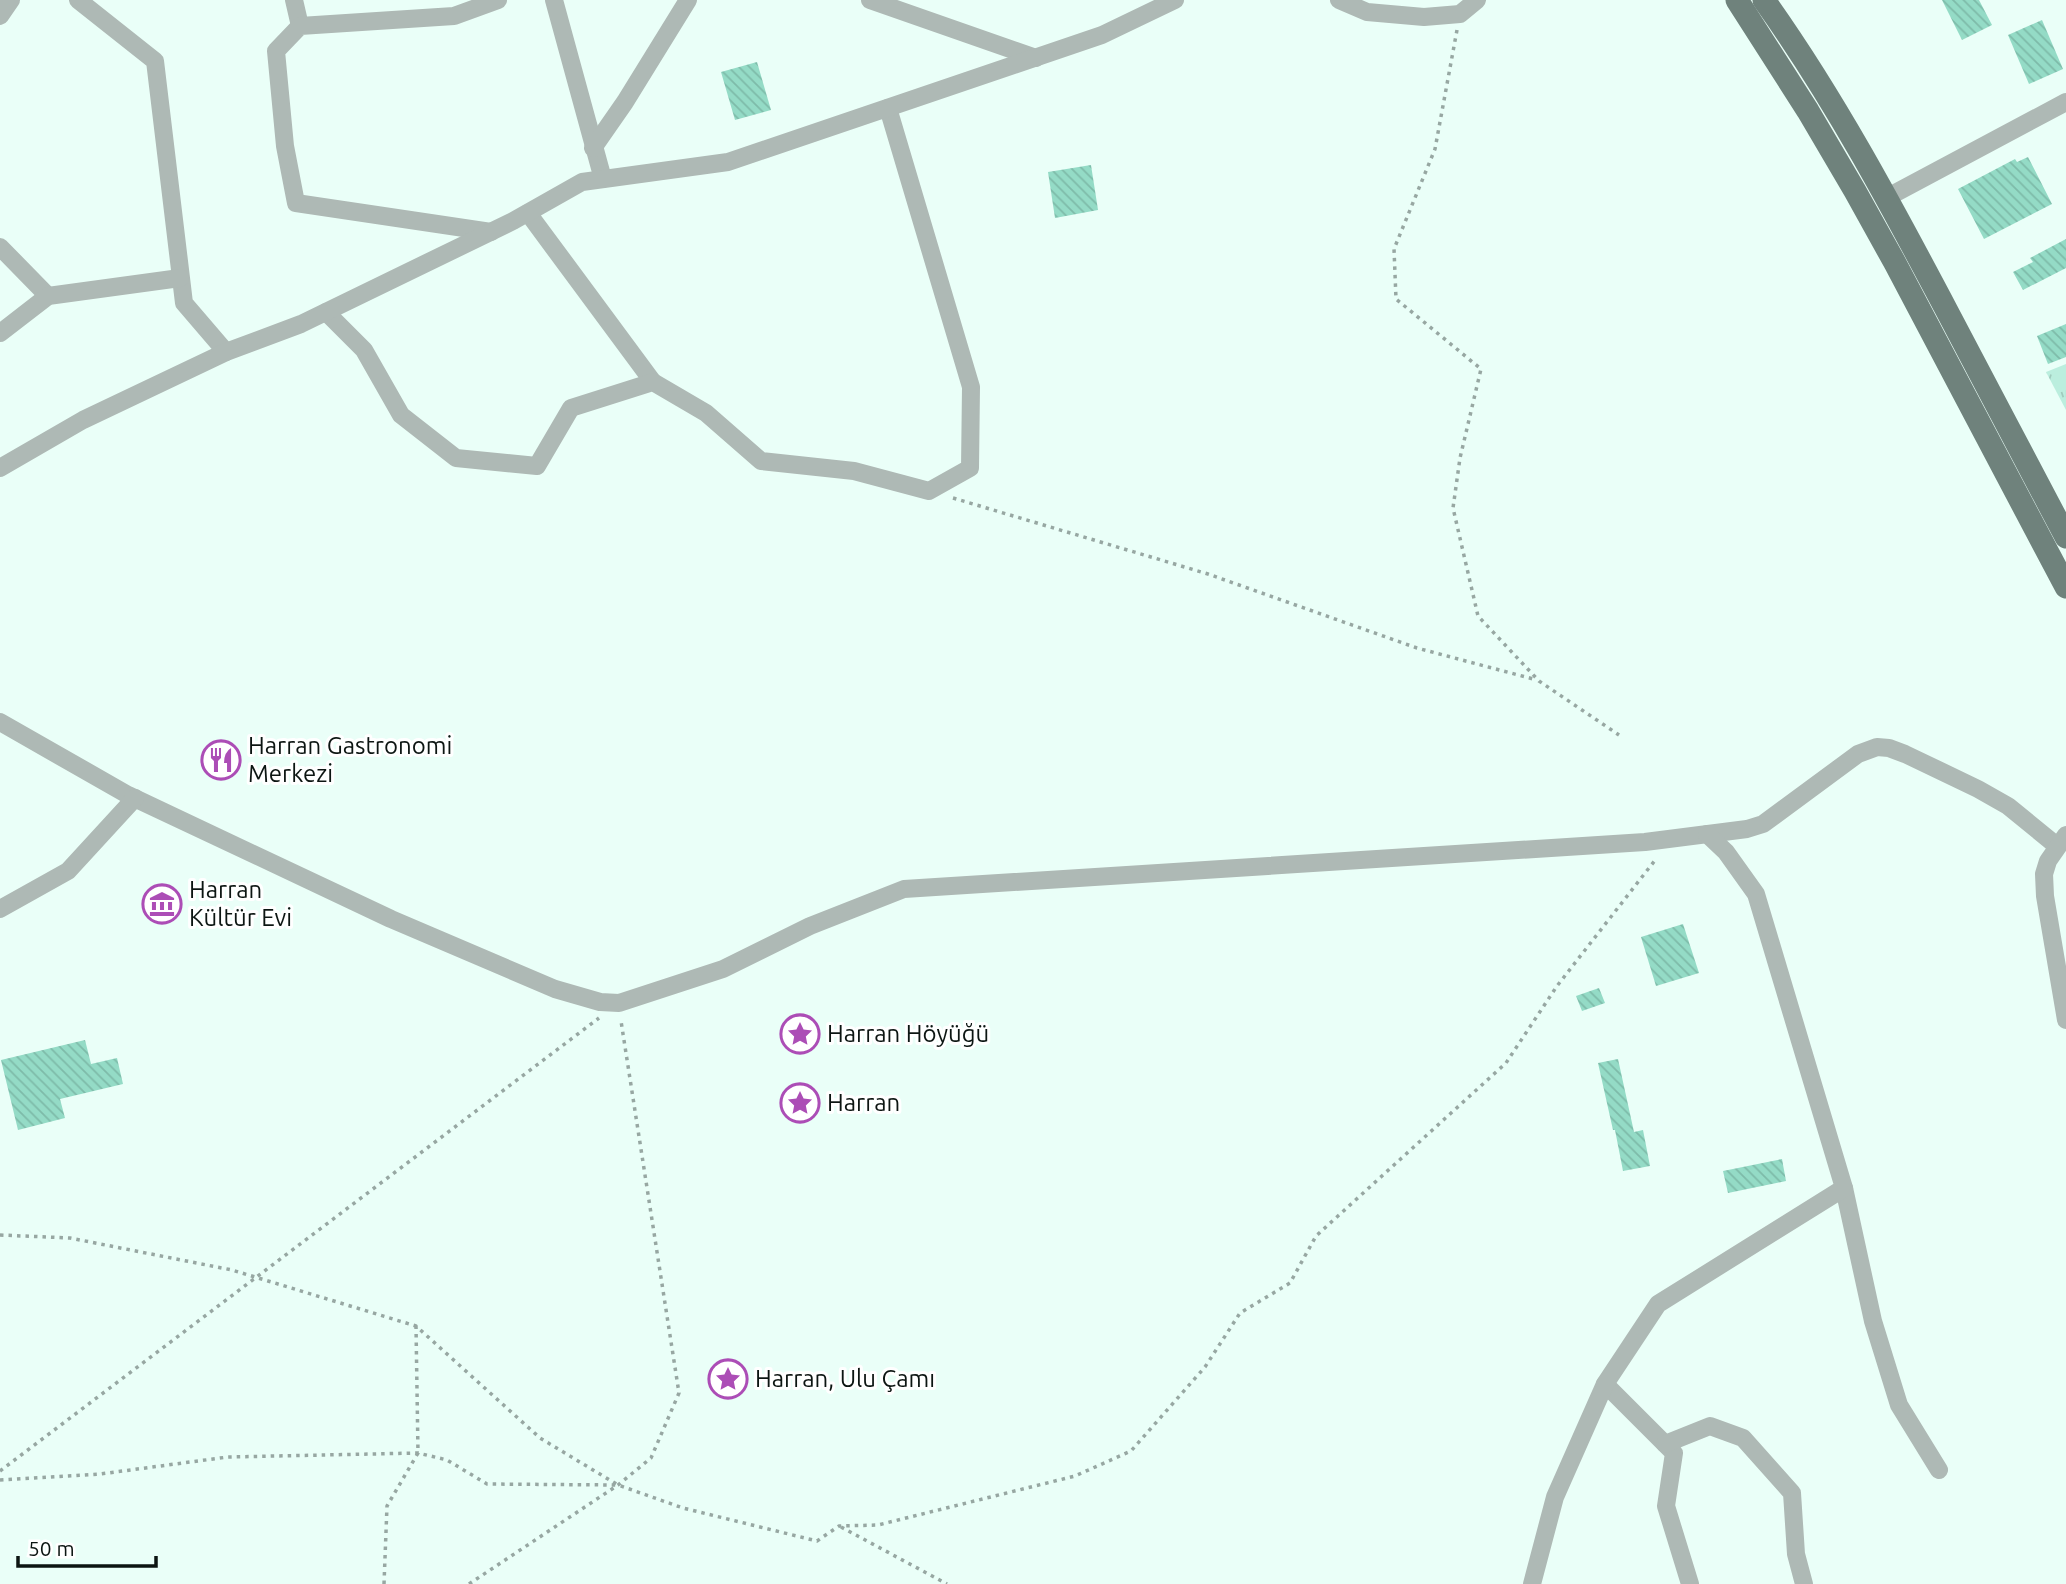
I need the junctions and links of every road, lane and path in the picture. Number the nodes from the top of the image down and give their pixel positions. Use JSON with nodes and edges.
{"nodes":[{"id":1,"x":11,"y":0,"type":"edge"},
{"id":2,"x":78,"y":0,"type":"edge"},
{"id":3,"x":294,"y":0,"type":"edge"},
{"id":4,"x":498,"y":0,"type":"edge"},
{"id":5,"x":554,"y":0,"type":"edge"},
{"id":6,"x":688,"y":0,"type":"edge"},
{"id":7,"x":870,"y":0,"type":"edge"},
{"id":8,"x":1175,"y":0,"type":"edge"},
{"id":9,"x":1339,"y":0,"type":"edge"},
{"id":10,"x":1477,"y":0,"type":"edge"},
{"id":11,"x":1737,"y":0,"type":"edge"},
{"id":12,"x":1764,"y":0,"type":"edge"},
{"id":13,"x":1460,"y":14,"type":"junction"},
{"id":14,"x":0,"y":16,"type":"edge"},
{"id":15,"x":300,"y":26,"type":"junction"},
{"id":16,"x":1036,"y":58,"type":"junction"},
{"id":17,"x":2066,"y":102,"type":"edge"},
{"id":18,"x":888,"y":108,"type":"junction"},
{"id":19,"x":593,"y":148,"type":"junction"},
{"id":20,"x":603,"y":179,"type":"junction"},
{"id":21,"x":1886,"y":198,"type":"junction"},
{"id":22,"x":528,"y":213,"type":"junction"},
{"id":23,"x":491,"y":232,"type":"junction"},
{"id":24,"x":0,"y":247,"type":"edge"},
{"id":25,"x":180,"y":278,"type":"junction"},
{"id":26,"x":48,"y":296,"type":"junction"},
{"id":27,"x":326,"y":312,"type":"junction"},
{"id":28,"x":0,"y":333,"type":"edge"},
{"id":29,"x":226,"y":352,"type":"junction"},
{"id":30,"x":653,"y":382,"type":"junction"},
{"id":31,"x":0,"y":468,"type":"edge"},
{"id":32,"x":929,"y":491,"type":"junction"},
{"id":33,"x":2066,"y":537,"type":"edge"},
{"id":34,"x":2066,"y":587,"type":"edge"},
{"id":35,"x":1539,"y":681,"type":"junction"},
{"id":36,"x":0,"y":722,"type":"edge"},
{"id":37,"x":1619,"y":734,"type":"dead end"},
{"id":38,"x":135,"y":798,"type":"junction"},
{"id":39,"x":1707,"y":834,"type":"junction"},
{"id":40,"x":1672,"y":838,"type":"junction"},
{"id":41,"x":2064,"y":838,"type":"edge"},
{"id":42,"x":0,"y":909,"type":"edge"},
{"id":43,"x":619,"y":1003,"type":"junction"},
{"id":44,"x":2066,"y":1020,"type":"edge"},
{"id":45,"x":1844,"y":1188,"type":"junction"},
{"id":46,"x":0,"y":1235,"type":"edge"},
{"id":47,"x":256,"y":1277,"type":"junction"},
{"id":48,"x":416,"y":1326,"type":"junction"},
{"id":49,"x":1605,"y":1384,"type":"junction"},
{"id":50,"x":1665,"y":1444,"type":"junction"},
{"id":51,"x":418,"y":1452,"type":"junction"},
{"id":52,"x":1939,"y":1470,"type":"dead end"},
{"id":53,"x":0,"y":1471,"type":"edge"},
{"id":54,"x":0,"y":1480,"type":"edge"},
{"id":55,"x":618,"y":1485,"type":"junction"},
{"id":56,"x":839,"y":1526,"type":"junction"},
{"id":57,"x":384,"y":1584,"type":"edge"},
{"id":58,"x":469,"y":1584,"type":"edge"},
{"id":59,"x":947,"y":1584,"type":"edge"},
{"id":60,"x":1532,"y":1584,"type":"edge"},
{"id":61,"x":1690,"y":1584,"type":"edge"},
{"id":62,"x":1804,"y":1584,"type":"edge"}],
"edges":[{"from":1,"to":14,"type":"street"},
{"from":2,"to":25,"type":"street"},
{"from":3,"to":15,"type":"street"},
{"from":4,"to":15,"type":"street"},
{"from":5,"to":19,"type":"street"},
{"from":6,"to":19,"type":"street"},
{"from":7,"to":16,"type":"street"},
{"from":8,"to":16,"type":"street"},
{"from":9,"to":13,"type":"street"},
{"from":10,"to":13,"type":"street"},
{"from":11,"to":34,"type":"main road"},
{"from":12,"to":21,"type":"main road"},
{"from":13,"to":35,"type":"path"},
{"from":15,"to":23,"type":"street"},
{"from":16,"to":18,"type":"street"},
{"from":17,"to":21,"type":"street"},
{"from":18,"to":20,"type":"street"},
{"from":18,"to":32,"type":"street"},
{"from":19,"to":20,"type":"street"},
{"from":20,"to":22,"type":"street"},
{"from":21,"to":33,"type":"main road"},
{"from":22,"to":23,"type":"street"},
{"from":22,"to":30,"type":"street"},
{"from":23,"to":27,"type":"street"},
{"from":24,"to":26,"type":"street"},
{"from":25,"to":26,"type":"street"},
{"from":25,"to":29,"type":"street"},
{"from":26,"to":28,"type":"street"},
{"from":27,"to":29,"type":"street"},
{"from":27,"to":30,"type":"street"},
{"from":29,"to":31,"type":"street"},
{"from":30,"to":32,"type":"street"},
{"from":32,"to":35,"type":"path"},
{"from":35,"to":37,"type":"path"},
{"from":36,"to":38,"type":"street"},
{"from":38,"to":42,"type":"street"},
{"from":38,"to":43,"type":"street"},
{"from":39,"to":40,"type":"street"},
{"from":39,"to":41,"type":"street"},
{"from":39,"to":45,"type":"street"},
{"from":40,"to":43,"type":"street"},
{"from":40,"to":56,"type":"path"},
{"from":41,"to":44,"type":"street"},
{"from":43,"to":47,"type":"path"},
{"from":43,"to":55,"type":"path"},
{"from":45,"to":49,"type":"street"},
{"from":45,"to":52,"type":"street"},
{"from":46,"to":47,"type":"path"},
{"from":47,"to":48,"type":"path"},
{"from":47,"to":53,"type":"path"},
{"from":48,"to":51,"type":"path"},
{"from":48,"to":55,"type":"path"},
{"from":49,"to":50,"type":"street"},
{"from":49,"to":60,"type":"street"},
{"from":50,"to":61,"type":"street"},
{"from":50,"to":62,"type":"street"},
{"from":51,"to":54,"type":"path"},
{"from":51,"to":55,"type":"path"},
{"from":51,"to":57,"type":"path"},
{"from":55,"to":56,"type":"path"},
{"from":55,"to":58,"type":"path"},
{"from":56,"to":59,"type":"path"}]}
